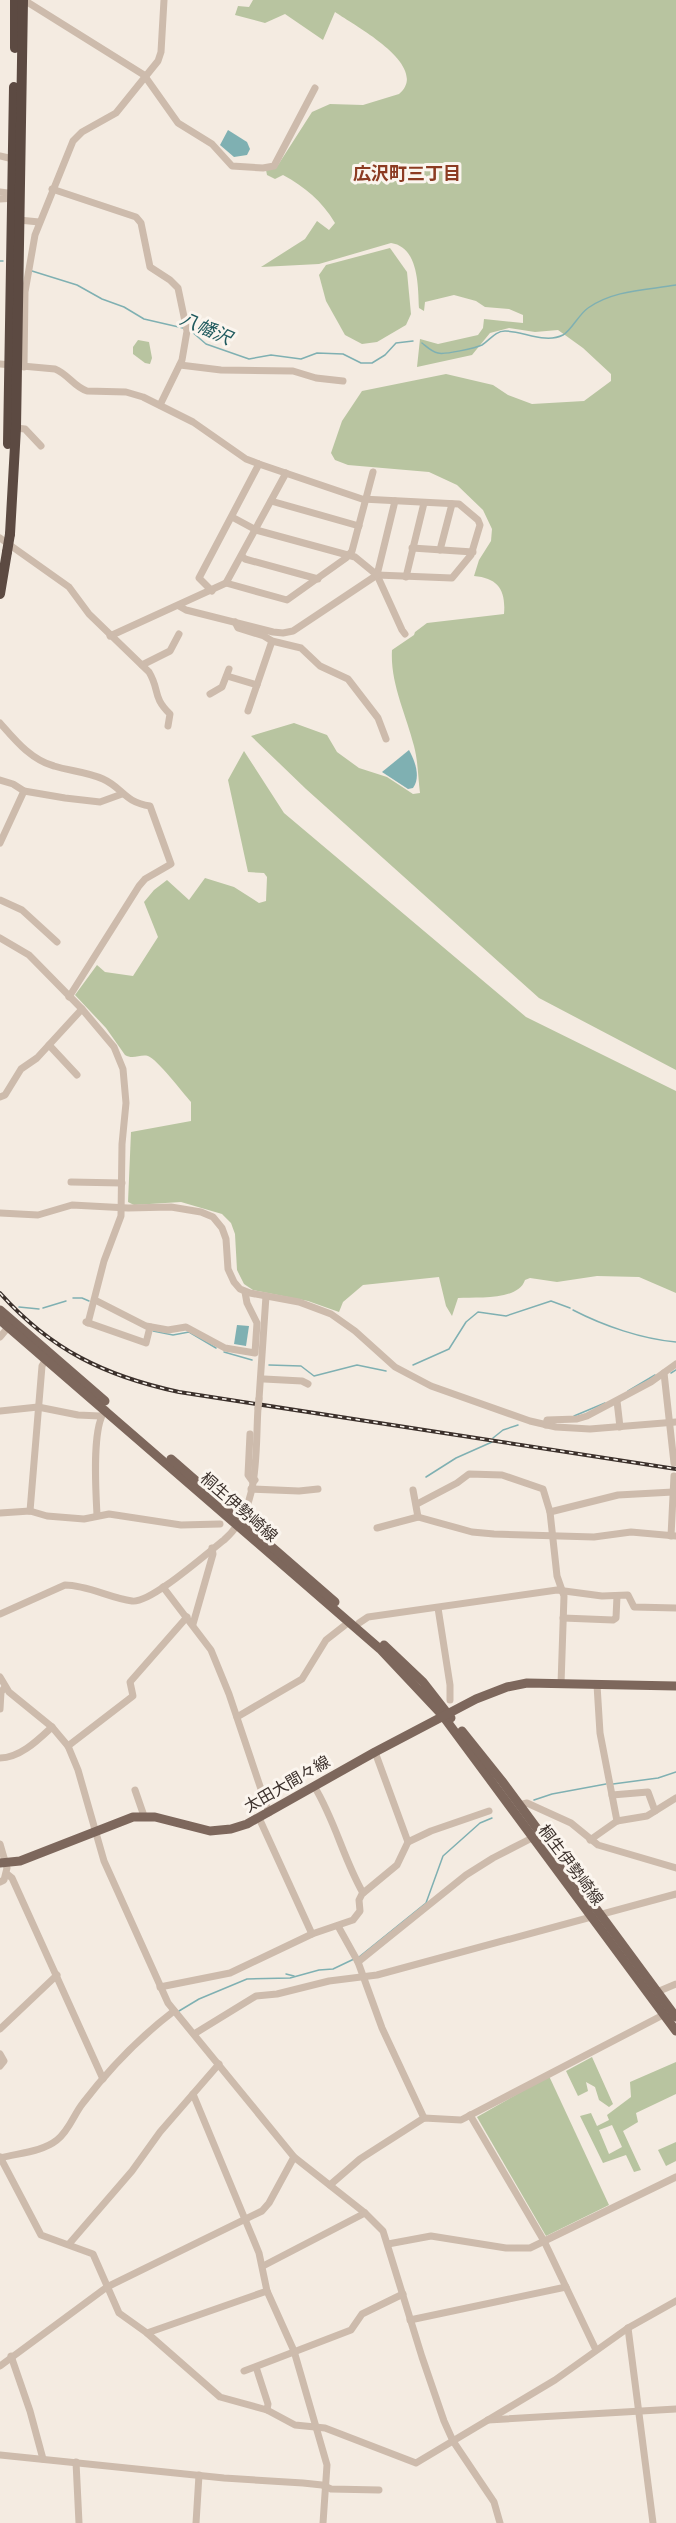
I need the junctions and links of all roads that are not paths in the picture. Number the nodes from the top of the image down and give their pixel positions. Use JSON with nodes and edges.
{"nodes":[{"id":1,"x":15,"y":0,"type":"edge"},
{"id":2,"x":23,"y":0,"type":"edge"},
{"id":3,"x":164,"y":0,"type":"edge"},
{"id":4,"x":146,"y":77,"type":"junction"},
{"id":5,"x":315,"y":88,"type":"dead end"},
{"id":6,"x":0,"y":156,"type":"edge"},
{"id":7,"x":12,"y":159,"type":"junction"},
{"id":8,"x":52,"y":189,"type":"junction"},
{"id":9,"x":0,"y":192,"type":"edge"},
{"id":10,"x":15,"y":196,"type":"junction"},
{"id":11,"x":0,"y":199,"type":"edge"},
{"id":12,"x":19,"y":220,"type":"junction"},
{"id":13,"x":39,"y":222,"type":"junction"},
{"id":14,"x":13,"y":365,"type":"edge"},
{"id":15,"x":180,"y":365,"type":"junction"},
{"id":16,"x":343,"y":381,"type":"dead end"},
{"id":17,"x":160,"y":405,"type":"junction"},
{"id":18,"x":16,"y":428,"type":"junction"},
{"id":19,"x":41,"y":446,"type":"dead end"},
{"id":20,"x":259,"y":464,"type":"junction"},
{"id":21,"x":374,"y":472,"type":"dead end"},
{"id":22,"x":286,"y":473,"type":"junction"},
{"id":23,"x":367,"y":499,"type":"junction"},
{"id":24,"x":271,"y":501,"type":"junction"},
{"id":25,"x":395,"y":501,"type":"junction"},
{"id":26,"x":424,"y":503,"type":"junction"},
{"id":27,"x":452,"y":504,"type":"junction"},
{"id":28,"x":232,"y":517,"type":"junction"},
{"id":29,"x":359,"y":526,"type":"junction"},
{"id":30,"x":256,"y":530,"type":"junction"},
{"id":31,"x":4,"y":534,"type":"edge"},
{"id":32,"x":412,"y":548,"type":"junction"},
{"id":33,"x":440,"y":550,"type":"junction"},
{"id":34,"x":3,"y":551,"type":"edge"},
{"id":35,"x":473,"y":552,"type":"junction"},
{"id":36,"x":350,"y":554,"type":"junction"},
{"id":37,"x":242,"y":556,"type":"junction"},
{"id":38,"x":377,"y":575,"type":"junction"},
{"id":39,"x":406,"y":577,"type":"junction"},
{"id":40,"x":318,"y":579,"type":"junction"},
{"id":41,"x":226,"y":584,"type":"junction"},
{"id":42,"x":212,"y":591,"type":"junction"},
{"id":43,"x":0,"y":594,"type":"edge"},
{"id":44,"x":178,"y":606,"type":"junction"},
{"id":45,"x":235,"y":622,"type":"junction"},
{"id":46,"x":179,"y":634,"type":"dead end"},
{"id":47,"x":405,"y":634,"type":"dead end"},
{"id":48,"x":110,"y":636,"type":"junction"},
{"id":49,"x":272,"y":641,"type":"junction"},
{"id":50,"x":142,"y":665,"type":"junction"},
{"id":51,"x":257,"y":685,"type":"junction"},
{"id":52,"x":210,"y":694,"type":"dead end"},
{"id":53,"x":248,"y":711,"type":"dead end"},
{"id":54,"x":0,"y":723,"type":"edge"},
{"id":55,"x":168,"y":726,"type":"dead end"},
{"id":56,"x":386,"y":739,"type":"dead end"},
{"id":57,"x":0,"y":780,"type":"edge"},
{"id":58,"x":24,"y":791,"type":"junction"},
{"id":59,"x":122,"y":794,"type":"junction"},
{"id":60,"x":0,"y":843,"type":"edge"},
{"id":61,"x":0,"y":900,"type":"edge"},
{"id":62,"x":0,"y":938,"type":"edge"},
{"id":63,"x":57,"y":942,"type":"dead end"},
{"id":64,"x":69,"y":997,"type":"junction"},
{"id":65,"x":82,"y":1009,"type":"junction"},
{"id":66,"x":49,"y":1045,"type":"junction"},
{"id":67,"x":77,"y":1075,"type":"dead end"},
{"id":68,"x":0,"y":1097,"type":"edge"},
{"id":69,"x":71,"y":1182,"type":"dead end"},
{"id":70,"x":122,"y":1183,"type":"junction"},
{"id":71,"x":122,"y":1208,"type":"junction"},
{"id":72,"x":0,"y":1213,"type":"edge"},
{"id":73,"x":245,"y":1292,"type":"junction"},
{"id":74,"x":266,"y":1296,"type":"junction"},
{"id":75,"x":94,"y":1300,"type":"junction"},
{"id":76,"x":0,"y":1310,"type":"edge"},
{"id":77,"x":0,"y":1320,"type":"edge"},
{"id":78,"x":11,"y":1324,"type":"junction"},
{"id":79,"x":150,"y":1327,"type":"junction"},
{"id":80,"x":264,"y":1328,"type":"junction"},
{"id":81,"x":0,"y":1337,"type":"edge"},
{"id":82,"x":46,"y":1354,"type":"junction"},
{"id":83,"x":676,"y":1364,"type":"edge"},
{"id":84,"x":664,"y":1372,"type":"junction"},
{"id":85,"x":264,"y":1379,"type":"junction"},
{"id":86,"x":308,"y":1384,"type":"dead end"},
{"id":87,"x":260,"y":1398,"type":"junction"},
{"id":88,"x":617,"y":1401,"type":"junction"},
{"id":89,"x":38,"y":1407,"type":"junction"},
{"id":90,"x":0,"y":1411,"type":"edge"},
{"id":91,"x":103,"y":1413,"type":"junction"},
{"id":92,"x":673,"y":1422,"type":"edge"},
{"id":93,"x":546,"y":1425,"type":"junction"},
{"id":94,"x":621,"y":1426,"type":"junction"},
{"id":95,"x":250,"y":1434,"type":"dead end"},
{"id":96,"x":674,"y":1462,"type":"dead end"},
{"id":97,"x":674,"y":1476,"type":"dead end"},
{"id":98,"x":252,"y":1485,"type":"junction"},
{"id":99,"x":318,"y":1489,"type":"dead end"},
{"id":100,"x":413,"y":1490,"type":"dead end"},
{"id":101,"x":673,"y":1492,"type":"junction"},
{"id":102,"x":417,"y":1504,"type":"junction"},
{"id":103,"x":30,"y":1511,"type":"junction"},
{"id":104,"x":550,"y":1512,"type":"junction"},
{"id":105,"x":0,"y":1513,"type":"edge"},
{"id":106,"x":97,"y":1515,"type":"junction"},
{"id":107,"x":418,"y":1516,"type":"junction"},
{"id":108,"x":239,"y":1523,"type":"junction"},
{"id":109,"x":220,"y":1524,"type":"dead end"},
{"id":110,"x":377,"y":1528,"type":"dead end"},
{"id":111,"x":553,"y":1535,"type":"junction"},
{"id":112,"x":673,"y":1536,"type":"edge"},
{"id":113,"x":212,"y":1548,"type":"junction"},
{"id":114,"x":163,"y":1587,"type":"junction"},
{"id":115,"x":563,"y":1592,"type":"junction"},
{"id":116,"x":617,"y":1596,"type":"junction"},
{"id":117,"x":438,"y":1608,"type":"junction"},
{"id":118,"x":676,"y":1608,"type":"edge"},
{"id":119,"x":0,"y":1614,"type":"edge"},
{"id":120,"x":187,"y":1617,"type":"junction"},
{"id":121,"x":563,"y":1618,"type":"junction"},
{"id":122,"x":349,"y":1622,"type":"junction"},
{"id":123,"x":359,"y":1623,"type":"junction"},
{"id":124,"x":193,"y":1624,"type":"junction"},
{"id":125,"x":1,"y":1681,"type":"edge"},
{"id":126,"x":561,"y":1684,"type":"junction"},
{"id":127,"x":597,"y":1685,"type":"junction"},
{"id":128,"x":676,"y":1686,"type":"edge"},
{"id":129,"x":450,"y":1700,"type":"dead end"},
{"id":130,"x":0,"y":1709,"type":"edge"},
{"id":131,"x":446,"y":1715,"type":"junction"},
{"id":132,"x":237,"y":1718,"type":"junction"},
{"id":133,"x":52,"y":1727,"type":"junction"},
{"id":134,"x":68,"y":1746,"type":"junction"},
{"id":135,"x":375,"y":1752,"type":"junction"},
{"id":136,"x":0,"y":1758,"type":"edge"},
{"id":137,"x":314,"y":1786,"type":"junction"},
{"id":138,"x":135,"y":1790,"type":"dead end"},
{"id":139,"x":612,"y":1795,"type":"junction"},
{"id":140,"x":676,"y":1798,"type":"edge"},
{"id":141,"x":519,"y":1805,"type":"junction"},
{"id":142,"x":489,"y":1811,"type":"dead end"},
{"id":143,"x":655,"y":1811,"type":"junction"},
{"id":144,"x":269,"y":1813,"type":"junction"},
{"id":145,"x":144,"y":1816,"type":"junction"},
{"id":146,"x":259,"y":1818,"type":"junction"},
{"id":147,"x":617,"y":1821,"type":"junction"},
{"id":148,"x":94,"y":1832,"type":"junction"},
{"id":149,"x":532,"y":1838,"type":"junction"},
{"id":150,"x":590,"y":1840,"type":"junction"},
{"id":151,"x":408,"y":1842,"type":"junction"},
{"id":152,"x":0,"y":1844,"type":"edge"},
{"id":153,"x":3,"y":1863,"type":"edge"},
{"id":154,"x":675,"y":1866,"type":"edge"},
{"id":155,"x":7,"y":1874,"type":"junction"},
{"id":156,"x":0,"y":1882,"type":"edge"},
{"id":157,"x":363,"y":1893,"type":"junction"},
{"id":158,"x":676,"y":1894,"type":"edge"},
{"id":159,"x":597,"y":1916,"type":"junction"},
{"id":160,"x":338,"y":1926,"type":"junction"},
{"id":161,"x":312,"y":1934,"type":"junction"},
{"id":162,"x":358,"y":1962,"type":"junction"},
{"id":163,"x":57,"y":1975,"type":"junction"},
{"id":164,"x":362,"y":1977,"type":"junction"},
{"id":165,"x":676,"y":1984,"type":"edge"},
{"id":166,"x":160,"y":1988,"type":"junction"},
{"id":167,"x":657,"y":1992,"type":"junction"},
{"id":168,"x":174,"y":2011,"type":"junction"},
{"id":169,"x":663,"y":2014,"type":"junction"},
{"id":170,"x":676,"y":2018,"type":"edge"},
{"id":171,"x":0,"y":2029,"type":"edge"},
{"id":172,"x":676,"y":2031,"type":"edge"},
{"id":173,"x":194,"y":2034,"type":"junction"},
{"id":174,"x":0,"y":2054,"type":"edge"},
{"id":175,"x":219,"y":2064,"type":"junction"},
{"id":176,"x":0,"y":2066,"type":"edge"},
{"id":177,"x":103,"y":2079,"type":"junction"},
{"id":178,"x":193,"y":2094,"type":"junction"},
{"id":179,"x":470,"y":2115,"type":"junction"},
{"id":180,"x":424,"y":2118,"type":"junction"},
{"id":181,"x":0,"y":2157,"type":"edge"},
{"id":182,"x":294,"y":2157,"type":"junction"},
{"id":183,"x":676,"y":2177,"type":"edge"},
{"id":184,"x":330,"y":2185,"type":"junction"},
{"id":185,"x":365,"y":2213,"type":"junction"},
{"id":186,"x":244,"y":2218,"type":"junction"},
{"id":187,"x":544,"y":2241,"type":"junction"},
{"id":188,"x":69,"y":2244,"type":"junction"},
{"id":189,"x":388,"y":2244,"type":"junction"},
{"id":190,"x":263,"y":2266,"type":"junction"},
{"id":191,"x":107,"y":2287,"type":"junction"},
{"id":192,"x":566,"y":2287,"type":"junction"},
{"id":193,"x":267,"y":2291,"type":"junction"},
{"id":194,"x":403,"y":2294,"type":"junction"},
{"id":195,"x":676,"y":2301,"type":"edge"},
{"id":196,"x":410,"y":2320,"type":"junction"},
{"id":197,"x":628,"y":2328,"type":"junction"},
{"id":198,"x":147,"y":2333,"type":"junction"},
{"id":199,"x":596,"y":2350,"type":"junction"},
{"id":200,"x":294,"y":2351,"type":"junction"},
{"id":201,"x":11,"y":2356,"type":"junction"},
{"id":202,"x":0,"y":2366,"type":"edge"},
{"id":203,"x":256,"y":2367,"type":"junction"},
{"id":204,"x":244,"y":2371,"type":"dead end"},
{"id":205,"x":676,"y":2409,"type":"edge"},
{"id":206,"x":267,"y":2410,"type":"junction"},
{"id":207,"x":639,"y":2411,"type":"junction"},
{"id":208,"x":485,"y":2421,"type":"junction"},
{"id":209,"x":316,"y":2428,"type":"junction"},
{"id":210,"x":453,"y":2441,"type":"junction"},
{"id":211,"x":0,"y":2455,"type":"edge"},
{"id":212,"x":43,"y":2459,"type":"junction"},
{"id":213,"x":76,"y":2462,"type":"junction"},
{"id":214,"x":199,"y":2475,"type":"junction"},
{"id":215,"x":326,"y":2487,"type":"junction"},
{"id":216,"x":379,"y":2490,"type":"dead end"},
{"id":217,"x":79,"y":2523,"type":"edge"},
{"id":218,"x":196,"y":2523,"type":"edge"},
{"id":219,"x":323,"y":2523,"type":"edge"},
{"id":220,"x":500,"y":2523,"type":"edge"},
{"id":221,"x":653,"y":2523,"type":"edge"}],
"edges":[{"from":1,"to":7,"type":"highway"},
{"from":2,"to":4,"type":"street"},
{"from":2,"to":10,"type":"highway"},
{"from":3,"to":4,"type":"street"},
{"from":4,"to":5,"type":"street"},
{"from":4,"to":8,"type":"street"},
{"from":6,"to":7,"type":"street"},
{"from":7,"to":10,"type":"highway"},
{"from":8,"to":13,"type":"street"},
{"from":8,"to":15,"type":"street"},
{"from":9,"to":10,"type":"street"},
{"from":10,"to":11,"type":"street"},
{"from":10,"to":12,"type":"highway"},
{"from":10,"to":14,"type":"highway"},
{"from":12,"to":13,"type":"street"},
{"from":12,"to":14,"type":"highway"},
{"from":13,"to":14,"type":"street"},
{"from":14,"to":17,"type":"street"},
{"from":14,"to":18,"type":"highway"},
{"from":14,"to":31,"type":"highway"},
{"from":15,"to":16,"type":"street"},
{"from":15,"to":17,"type":"street"},
{"from":17,"to":20,"type":"street"},
{"from":18,"to":19,"type":"street"},
{"from":18,"to":31,"type":"highway"},
{"from":20,"to":22,"type":"street"},
{"from":20,"to":28,"type":"street"},
{"from":21,"to":23,"type":"street"},
{"from":22,"to":23,"type":"street"},
{"from":22,"to":24,"type":"street"},
{"from":23,"to":25,"type":"street"},
{"from":23,"to":29,"type":"street"},
{"from":24,"to":29,"type":"street"},
{"from":24,"to":30,"type":"street"},
{"from":25,"to":26,"type":"street"},
{"from":25,"to":38,"type":"street"},
{"from":26,"to":27,"type":"street"},
{"from":26,"to":32,"type":"street"},
{"from":27,"to":33,"type":"street"},
{"from":27,"to":35,"type":"street"},
{"from":28,"to":30,"type":"street"},
{"from":28,"to":42,"type":"street"},
{"from":29,"to":36,"type":"street"},
{"from":30,"to":36,"type":"street"},
{"from":30,"to":37,"type":"street"},
{"from":31,"to":34,"type":"highway","bridge":true},
{"from":31,"to":48,"type":"street"},
{"from":32,"to":33,"type":"street"},
{"from":32,"to":39,"type":"street"},
{"from":33,"to":35,"type":"street"},
{"from":34,"to":43,"type":"highway"},
{"from":35,"to":39,"type":"street"},
{"from":36,"to":38,"type":"street"},
{"from":36,"to":40,"type":"street"},
{"from":37,"to":40,"type":"street"},
{"from":37,"to":41,"type":"street"},
{"from":38,"to":39,"type":"street"},
{"from":38,"to":45,"type":"street"},
{"from":38,"to":47,"type":"street"},
{"from":40,"to":41,"type":"street"},
{"from":41,"to":42,"type":"street"},
{"from":42,"to":44,"type":"street"},
{"from":44,"to":45,"type":"street"},
{"from":44,"to":48,"type":"street"},
{"from":45,"to":49,"type":"street"},
{"from":46,"to":50,"type":"street"},
{"from":48,"to":50,"type":"street"},
{"from":49,"to":51,"type":"street"},
{"from":49,"to":56,"type":"street"},
{"from":50,"to":55,"type":"street"},
{"from":51,"to":52,"type":"street"},
{"from":51,"to":53,"type":"street"},
{"from":54,"to":59,"type":"street"},
{"from":57,"to":58,"type":"street"},
{"from":58,"to":59,"type":"street"},
{"from":58,"to":60,"type":"street"},
{"from":59,"to":64,"type":"street"},
{"from":61,"to":63,"type":"street"},
{"from":62,"to":64,"type":"street"},
{"from":64,"to":65,"type":"street"},
{"from":65,"to":66,"type":"street"},
{"from":65,"to":70,"type":"street"},
{"from":66,"to":67,"type":"street"},
{"from":66,"to":68,"type":"street"},
{"from":69,"to":70,"type":"street"},
{"from":70,"to":71,"type":"street"},
{"from":71,"to":72,"type":"street"},
{"from":71,"to":73,"type":"street"},
{"from":71,"to":75,"type":"street"},
{"from":73,"to":74,"type":"street"},
{"from":73,"to":79,"type":"street"},
{"from":74,"to":80,"type":"street"},
{"from":74,"to":93,"type":"street"},
{"from":75,"to":79,"type":"street"},
{"from":75,"to":79,"type":"street"},
{"from":76,"to":78,"type":"main road"},
{"from":77,"to":78,"type":"main road"},
{"from":78,"to":81,"type":"street"},
{"from":78,"to":82,"type":"main road"},
{"from":80,"to":85,"type":"street"},
{"from":80,"to":87,"type":"street"},
{"from":82,"to":89,"type":"street"},
{"from":82,"to":91,"type":"main road","name":"桐生伊勢崎線"},
{"from":82,"to":108,"type":"main road","name":"桐生伊勢崎線"},
{"from":83,"to":84,"type":"street"},
{"from":84,"to":88,"type":"street"},
{"from":84,"to":92,"type":"street"},
{"from":85,"to":86,"type":"street"},
{"from":85,"to":87,"type":"street"},
{"from":87,"to":98,"type":"street","bridge":true},
{"from":88,"to":93,"type":"street"},
{"from":88,"to":94,"type":"street"},
{"from":89,"to":90,"type":"street"},
{"from":89,"to":91,"type":"street"},
{"from":89,"to":103,"type":"street"},
{"from":91,"to":106,"type":"street"},
{"from":91,"to":108,"type":"main road","name":"桐生伊勢崎線"},
{"from":92,"to":94,"type":"street"},
{"from":92,"to":96,"type":"street"},
{"from":93,"to":94,"type":"street"},
{"from":95,"to":98,"type":"street"},
{"from":97,"to":101,"type":"street"},
{"from":98,"to":99,"type":"street"},
{"from":98,"to":108,"type":"street"},
{"from":100,"to":102,"type":"street"},
{"from":101,"to":104,"type":"street"},
{"from":101,"to":112,"type":"street"},
{"from":102,"to":104,"type":"street"},
{"from":102,"to":107,"type":"street"},
{"from":103,"to":105,"type":"street"},
{"from":103,"to":106,"type":"street"},
{"from":104,"to":111,"type":"street"},
{"from":106,"to":109,"type":"street"},
{"from":107,"to":110,"type":"street"},
{"from":107,"to":111,"type":"street"},
{"from":108,"to":113,"type":"street"},
{"from":108,"to":122,"type":"main road","name":"桐生伊勢崎線"},
{"from":108,"to":123,"type":"main road","name":"桐生伊勢崎線"},
{"from":111,"to":112,"type":"street"},
{"from":111,"to":115,"type":"street"},
{"from":113,"to":114,"type":"street"},
{"from":113,"to":124,"type":"street"},
{"from":114,"to":119,"type":"street"},
{"from":114,"to":120,"type":"street"},
{"from":115,"to":116,"type":"street"},
{"from":115,"to":117,"type":"street"},
{"from":115,"to":121,"type":"street"},
{"from":116,"to":118,"type":"street"},
{"from":116,"to":121,"type":"street"},
{"from":117,"to":123,"type":"street"},
{"from":117,"to":129,"type":"street"},
{"from":120,"to":124,"type":"street"},
{"from":120,"to":134,"type":"street"},
{"from":121,"to":126,"type":"street"},
{"from":122,"to":131,"type":"main road","name":"桐生伊勢崎線"},
{"from":122,"to":132,"type":"street"},
{"from":123,"to":131,"type":"main road","name":"桐生伊勢崎線"},
{"from":124,"to":132,"type":"street"},
{"from":125,"to":130,"type":"street"},
{"from":125,"to":133,"type":"street"},
{"from":126,"to":127,"type":"main road","name":"太田大間々線"},
{"from":126,"to":131,"type":"main road","name":"太田大間々線"},
{"from":127,"to":128,"type":"main road","name":"太田大間々線"},
{"from":127,"to":139,"type":"street"},
{"from":131,"to":135,"type":"main road","name":"太田大間々線"},
{"from":131,"to":141,"type":"main road","name":"桐生伊勢崎線"},
{"from":131,"to":149,"type":"main road","name":"桐生伊勢崎線"},
{"from":132,"to":144,"type":"street"},
{"from":133,"to":134,"type":"street"},
{"from":133,"to":136,"type":"street"},
{"from":134,"to":148,"type":"street"},
{"from":135,"to":137,"type":"main road","name":"太田大間々線"},
{"from":135,"to":151,"type":"street"},
{"from":137,"to":144,"type":"main road","name":"太田大間々線"},
{"from":137,"to":157,"type":"street"},
{"from":138,"to":145,"type":"street"},
{"from":139,"to":143,"type":"street"},
{"from":139,"to":147,"type":"street"},
{"from":140,"to":143,"type":"street"},
{"from":141,"to":150,"type":"street"},
{"from":141,"to":159,"type":"main road","name":"桐生伊勢崎線"},
{"from":142,"to":151,"type":"street"},
{"from":143,"to":147,"type":"street"},
{"from":144,"to":146,"type":"main road","name":"太田大間々線"},
{"from":145,"to":146,"type":"main road","name":"太田大間々線"},
{"from":145,"to":148,"type":"main road","name":"太田大間々線"},
{"from":146,"to":161,"type":"street"},
{"from":147,"to":150,"type":"street"},
{"from":148,"to":153,"type":"main road","name":"太田大間々線"},
{"from":148,"to":166,"type":"street"},
{"from":149,"to":159,"type":"main road","name":"桐生伊勢崎線"},
{"from":149,"to":162,"type":"street"},
{"from":150,"to":154,"type":"street"},
{"from":151,"to":157,"type":"street"},
{"from":152,"to":153,"type":"street"},
{"from":153,"to":155,"type":"street"},
{"from":155,"to":156,"type":"street"},
{"from":155,"to":163,"type":"street"},
{"from":157,"to":160,"type":"street"},
{"from":158,"to":159,"type":"street"},
{"from":159,"to":164,"type":"street"},
{"from":159,"to":167,"type":"main road","name":"桐生伊勢崎線"},
{"from":159,"to":169,"type":"main road","name":"桐生伊勢崎線"},
{"from":160,"to":161,"type":"street"},
{"from":160,"to":162,"type":"street"},
{"from":161,"to":166,"type":"street"},
{"from":162,"to":164,"type":"street"},
{"from":163,"to":171,"type":"street"},
{"from":163,"to":177,"type":"street"},
{"from":164,"to":173,"type":"street"},
{"from":164,"to":180,"type":"street"},
{"from":165,"to":167,"type":"street"},
{"from":166,"to":168,"type":"street"},
{"from":167,"to":170,"type":"main road","name":"桐生伊勢崎線"},
{"from":168,"to":173,"type":"street"},
{"from":168,"to":177,"type":"street"},
{"from":169,"to":172,"type":"main road","name":"桐生伊勢崎線"},
{"from":169,"to":179,"type":"street"},
{"from":173,"to":175,"type":"street"},
{"from":174,"to":176,"type":"street"},
{"from":175,"to":178,"type":"street"},
{"from":175,"to":182,"type":"street"},
{"from":177,"to":181,"type":"street"},
{"from":178,"to":186,"type":"street"},
{"from":178,"to":188,"type":"street"},
{"from":179,"to":180,"type":"street"},
{"from":179,"to":187,"type":"street"},
{"from":180,"to":184,"type":"street"},
{"from":181,"to":188,"type":"street"},
{"from":182,"to":184,"type":"street"},
{"from":182,"to":186,"type":"street"},
{"from":183,"to":187,"type":"street"},
{"from":184,"to":185,"type":"street"},
{"from":185,"to":189,"type":"street"},
{"from":185,"to":190,"type":"street"},
{"from":186,"to":190,"type":"street"},
{"from":186,"to":191,"type":"street"},
{"from":187,"to":189,"type":"street"},
{"from":187,"to":192,"type":"street"},
{"from":188,"to":191,"type":"street"},
{"from":189,"to":194,"type":"street"},
{"from":190,"to":193,"type":"street"},
{"from":191,"to":198,"type":"street"},
{"from":191,"to":201,"type":"street"},
{"from":192,"to":196,"type":"street"},
{"from":192,"to":199,"type":"street"},
{"from":193,"to":198,"type":"street"},
{"from":193,"to":200,"type":"street"},
{"from":194,"to":196,"type":"street"},
{"from":194,"to":200,"type":"street"},
{"from":195,"to":197,"type":"street"},
{"from":196,"to":210,"type":"street"},
{"from":197,"to":199,"type":"street"},
{"from":197,"to":207,"type":"street"},
{"from":198,"to":206,"type":"street"},
{"from":199,"to":208,"type":"street"},
{"from":200,"to":203,"type":"street"},
{"from":200,"to":209,"type":"street"},
{"from":201,"to":202,"type":"street"},
{"from":201,"to":212,"type":"street"},
{"from":203,"to":204,"type":"street"},
{"from":203,"to":206,"type":"street"},
{"from":205,"to":207,"type":"street"},
{"from":206,"to":209,"type":"street"},
{"from":207,"to":208,"type":"street"},
{"from":207,"to":221,"type":"street"},
{"from":208,"to":210,"type":"street"},
{"from":209,"to":210,"type":"street"},
{"from":209,"to":215,"type":"street"},
{"from":210,"to":220,"type":"street"},
{"from":211,"to":212,"type":"street"},
{"from":212,"to":213,"type":"street"},
{"from":213,"to":214,"type":"street"},
{"from":213,"to":217,"type":"street"},
{"from":214,"to":215,"type":"street"},
{"from":214,"to":218,"type":"street"},
{"from":215,"to":216,"type":"street"},
{"from":215,"to":219,"type":"street"}]}
